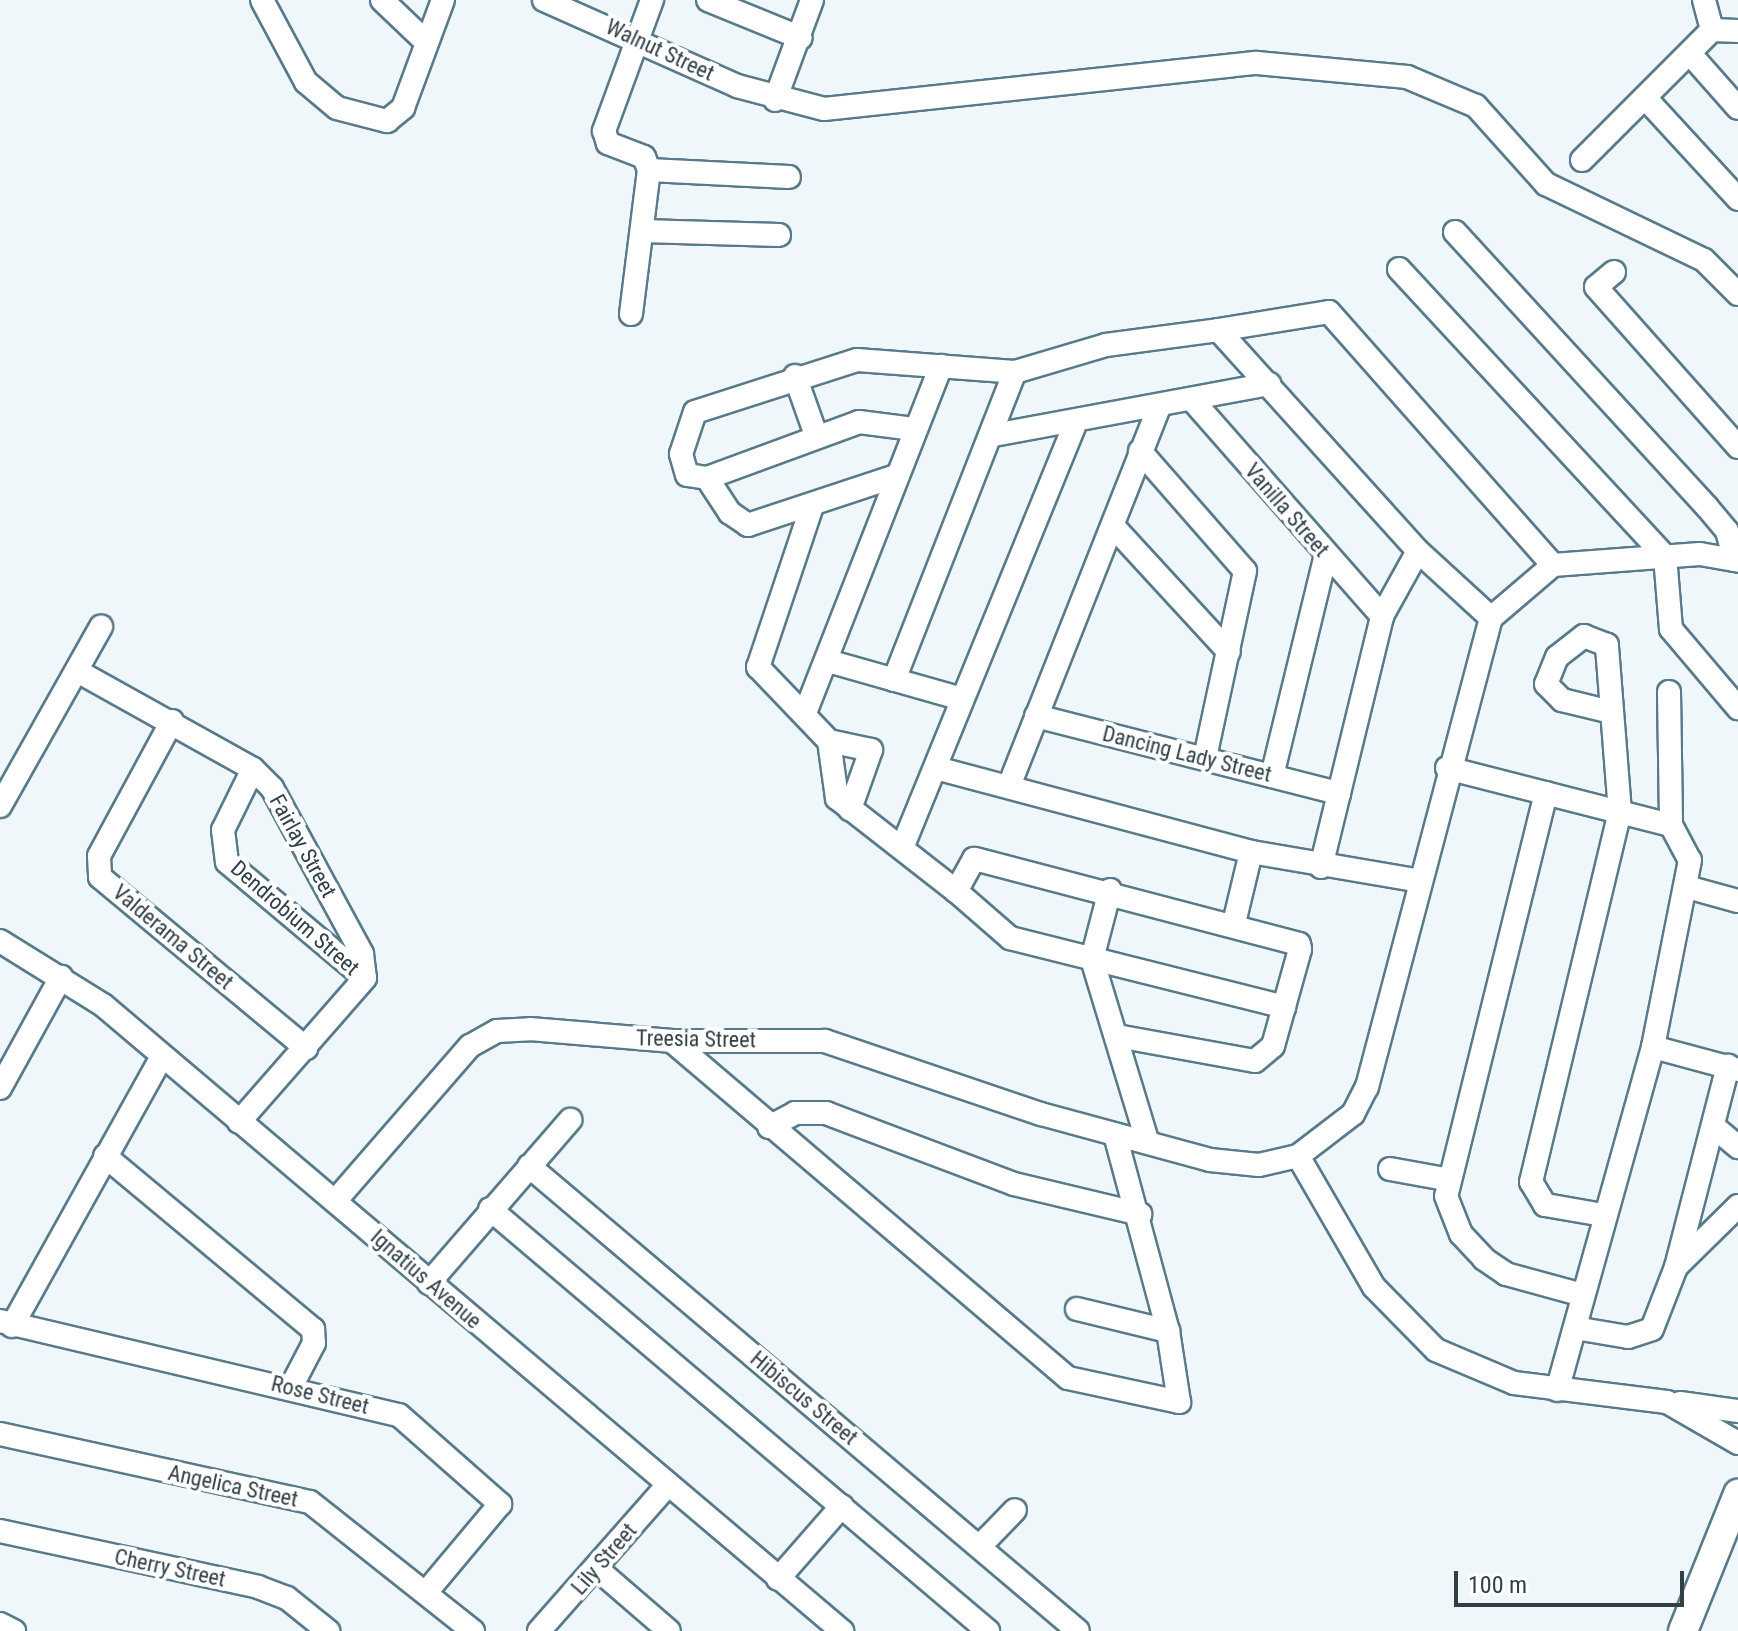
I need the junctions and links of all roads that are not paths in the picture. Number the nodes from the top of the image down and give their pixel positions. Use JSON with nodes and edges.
{"nodes":[{"id":1,"x":262,"y":0,"type":"edge"},
{"id":2,"x":382,"y":0,"type":"edge"},
{"id":3,"x":443,"y":0,"type":"edge"},
{"id":4,"x":544,"y":0,"type":"edge"},
{"id":5,"x":652,"y":0,"type":"edge"},
{"id":6,"x":708,"y":0,"type":"edge"},
{"id":7,"x":812,"y":0,"type":"edge"},
{"id":8,"x":1704,"y":0,"type":"edge"},
{"id":9,"x":1712,"y":30,"type":"junction"},
{"id":10,"x":1738,"y":31,"type":"edge"},
{"id":11,"x":637,"y":38,"type":"junction"},
{"id":12,"x":801,"y":38,"type":"junction"},
{"id":13,"x":424,"y":40,"type":"junction"},
{"id":14,"x":1692,"y":56,"type":"junction"},
{"id":15,"x":775,"y":100,"type":"junction"},
{"id":16,"x":1648,"y":101,"type":"junction"},
{"id":17,"x":1738,"y":108,"type":"edge"},
{"id":18,"x":1582,"y":160,"type":"dead end"},
{"id":19,"x":649,"y":170,"type":"junction"},
{"id":20,"x":789,"y":177,"type":"dead end"},
{"id":21,"x":1738,"y":199,"type":"edge"},
{"id":22,"x":642,"y":231,"type":"junction"},
{"id":23,"x":1455,"y":232,"type":"dead end"},
{"id":24,"x":779,"y":235,"type":"dead end"},
{"id":25,"x":1399,"y":269,"type":"dead end"},
{"id":26,"x":1614,"y":272,"type":"dead end"},
{"id":27,"x":1738,"y":294,"type":"edge"},
{"id":28,"x":631,"y":314,"type":"dead end"},
{"id":29,"x":1218,"y":330,"type":"junction"},
{"id":30,"x":941,"y":366,"type":"junction"},
{"id":31,"x":1015,"y":372,"type":"junction"},
{"id":32,"x":795,"y":376,"type":"junction"},
{"id":33,"x":1269,"y":384,"type":"junction"},
{"id":34,"x":1194,"y":402,"type":"junction"},
{"id":35,"x":1158,"y":410,"type":"junction"},
{"id":36,"x":1074,"y":426,"type":"junction"},
{"id":37,"x":914,"y":429,"type":"junction"},
{"id":38,"x":816,"y":435,"type":"junction"},
{"id":39,"x":994,"y":435,"type":"junction"},
{"id":40,"x":1738,"y":447,"type":"edge"},
{"id":41,"x":1140,"y":451,"type":"junction"},
{"id":42,"x":893,"y":477,"type":"junction"},
{"id":43,"x":707,"y":478,"type":"junction"},
{"id":44,"x":811,"y":509,"type":"junction"},
{"id":45,"x":1113,"y":526,"type":"junction"},
{"id":46,"x":1418,"y":551,"type":"junction"},
{"id":47,"x":1326,"y":555,"type":"junction"},
{"id":48,"x":1665,"y":556,"type":"junction"},
{"id":49,"x":1736,"y":560,"type":"edge"},
{"id":50,"x":1553,"y":565,"type":"junction"},
{"id":51,"x":1382,"y":616,"type":"junction"},
{"id":52,"x":1491,"y":618,"type":"junction"},
{"id":53,"x":101,"y":627,"type":"dead end"},
{"id":54,"x":1229,"y":652,"type":"junction"},
{"id":55,"x":828,"y":661,"type":"junction"},
{"id":56,"x":79,"y":672,"type":"junction"},
{"id":57,"x":894,"y":680,"type":"junction"},
{"id":58,"x":1669,"y":692,"type":"dead end"},
{"id":59,"x":962,"y":699,"type":"junction"},
{"id":60,"x":1738,"y":708,"type":"edge"},
{"id":61,"x":1611,"y":712,"type":"dead end"},
{"id":62,"x":805,"y":713,"type":"junction"},
{"id":63,"x":1036,"y":716,"type":"junction"},
{"id":64,"x":172,"y":721,"type":"junction"},
{"id":65,"x":829,"y":741,"type":"junction"},
{"id":66,"x":1205,"y":758,"type":"junction"},
{"id":67,"x":936,"y":768,"type":"junction"},
{"id":68,"x":1447,"y":768,"type":"junction"},
{"id":69,"x":253,"y":769,"type":"junction"},
{"id":70,"x":1272,"y":776,"type":"junction"},
{"id":71,"x":1009,"y":786,"type":"junction"},
{"id":72,"x":1339,"y":793,"type":"junction"},
{"id":73,"x":1546,"y":793,"type":"junction"},
{"id":74,"x":0,"y":806,"type":"edge"},
{"id":75,"x":850,"y":809,"type":"junction"},
{"id":76,"x":1620,"y":812,"type":"junction"},
{"id":77,"x":1671,"y":825,"type":"junction"},
{"id":78,"x":902,"y":848,"type":"junction"},
{"id":79,"x":1251,"y":852,"type":"junction"},
{"id":80,"x":1321,"y":867,"type":"junction"},
{"id":81,"x":1420,"y":881,"type":"junction"},
{"id":82,"x":1687,"y":887,"type":"junction"},
{"id":83,"x":1110,"y":890,"type":"junction"},
{"id":84,"x":956,"y":891,"type":"junction"},
{"id":85,"x":1738,"y":901,"type":"edge"},
{"id":86,"x":1234,"y":923,"type":"junction"},
{"id":87,"x":0,"y":941,"type":"edge"},
{"id":88,"x":1092,"y":959,"type":"junction"},
{"id":89,"x":61,"y":977,"type":"junction"},
{"id":90,"x":365,"y":978,"type":"junction"},
{"id":91,"x":1284,"y":1007,"type":"junction"},
{"id":92,"x":1117,"y":1036,"type":"junction"},
{"id":93,"x":672,"y":1041,"type":"junction"},
{"id":94,"x":1653,"y":1047,"type":"junction"},
{"id":95,"x":306,"y":1048,"type":"junction"},
{"id":96,"x":162,"y":1057,"type":"junction"},
{"id":97,"x":1733,"y":1068,"type":"edge"},
{"id":98,"x":0,"y":1088,"type":"edge"},
{"id":99,"x":570,"y":1120,"type":"dead end"},
{"id":100,"x":239,"y":1122,"type":"junction"},
{"id":101,"x":1713,"y":1126,"type":"junction"},
{"id":102,"x":769,"y":1127,"type":"junction"},
{"id":103,"x":1115,"y":1135,"type":"junction"},
{"id":104,"x":1147,"y":1140,"type":"junction"},
{"id":105,"x":1738,"y":1147,"type":"edge"},
{"id":106,"x":105,"y":1156,"type":"junction"},
{"id":107,"x":1298,"y":1156,"type":"junction"},
{"id":108,"x":529,"y":1166,"type":"junction"},
{"id":109,"x":1390,"y":1169,"type":"dead end"},
{"id":110,"x":1445,"y":1179,"type":"junction"},
{"id":111,"x":336,"y":1200,"type":"junction"},
{"id":112,"x":1738,"y":1206,"type":"edge"},
{"id":113,"x":490,"y":1209,"type":"junction"},
{"id":114,"x":1140,"y":1214,"type":"junction"},
{"id":115,"x":1603,"y":1215,"type":"junction"},
{"id":116,"x":1676,"y":1267,"type":"junction"},
{"id":117,"x":429,"y":1283,"type":"junction"},
{"id":118,"x":1583,"y":1295,"type":"junction"},
{"id":119,"x":1077,"y":1309,"type":"dead end"},
{"id":120,"x":6,"y":1324,"type":"edge"},
{"id":121,"x":1575,"y":1328,"type":"junction"},
{"id":122,"x":1168,"y":1331,"type":"junction"},
{"id":123,"x":291,"y":1387,"type":"junction"},
{"id":124,"x":1557,"y":1390,"type":"junction"},
{"id":125,"x":1667,"y":1402,"type":"junction"},
{"id":126,"x":1738,"y":1411,"type":"edge"},
{"id":127,"x":0,"y":1434,"type":"edge"},
{"id":128,"x":1738,"y":1443,"type":"edge"},
{"id":129,"x":667,"y":1486,"type":"junction"},
{"id":130,"x":1738,"y":1494,"type":"edge"},
{"id":131,"x":842,"y":1506,"type":"junction"},
{"id":132,"x":1015,"y":1510,"type":"dead end"},
{"id":133,"x":0,"y":1531,"type":"edge"},
{"id":134,"x":980,"y":1546,"type":"junction"},
{"id":135,"x":596,"y":1568,"type":"junction"},
{"id":136,"x":778,"y":1579,"type":"junction"},
{"id":137,"x":428,"y":1590,"type":"junction"},
{"id":138,"x":0,"y":1624,"type":"edge"},
{"id":139,"x":314,"y":1627,"type":"edge"},
{"id":140,"x":14,"y":1631,"type":"edge"},
{"id":141,"x":473,"y":1631,"type":"edge"},
{"id":142,"x":539,"y":1631,"type":"edge"},
{"id":143,"x":669,"y":1631,"type":"edge"},
{"id":144,"x":842,"y":1631,"type":"edge"},
{"id":145,"x":988,"y":1631,"type":"edge"},
{"id":146,"x":1078,"y":1631,"type":"edge"},
{"id":147,"x":1683,"y":1631,"type":"edge"}],
"edges":[{"from":1,"to":13,"type":"street"},
{"from":2,"to":13,"type":"street"},
{"from":3,"to":13,"type":"street"},
{"from":4,"to":11,"type":"street","name":"Walnut Street"},
{"from":5,"to":11,"type":"street"},
{"from":6,"to":12,"type":"street"},
{"from":7,"to":12,"type":"street"},
{"from":8,"to":9,"type":"street"},
{"from":9,"to":10,"type":"street"},
{"from":9,"to":14,"type":"street"},
{"from":11,"to":15,"type":"street","name":"Walnut Street"},
{"from":11,"to":19,"type":"street"},
{"from":12,"to":15,"type":"street"},
{"from":14,"to":16,"type":"street"},
{"from":14,"to":17,"type":"street"},
{"from":15,"to":27,"type":"street","name":"Walnut Street"},
{"from":16,"to":18,"type":"street"},
{"from":16,"to":21,"type":"street"},
{"from":19,"to":20,"type":"street"},
{"from":19,"to":22,"type":"street"},
{"from":22,"to":24,"type":"street"},
{"from":22,"to":28,"type":"street"},
{"from":23,"to":49,"type":"street"},
{"from":25,"to":48,"type":"street"},
{"from":26,"to":40,"type":"street"},
{"from":29,"to":31,"type":"street"},
{"from":29,"to":33,"type":"street"},
{"from":29,"to":50,"type":"street"},
{"from":30,"to":31,"type":"street"},
{"from":30,"to":32,"type":"street"},
{"from":30,"to":37,"type":"street"},
{"from":31,"to":39,"type":"street"},
{"from":32,"to":38,"type":"street"},
{"from":32,"to":43,"type":"street"},
{"from":33,"to":34,"type":"street"},
{"from":33,"to":46,"type":"street"},
{"from":34,"to":35,"type":"street"},
{"from":34,"to":47,"type":"street","name":"Vanilla Street"},
{"from":35,"to":36,"type":"street"},
{"from":35,"to":41,"type":"street"},
{"from":36,"to":39,"type":"street"},
{"from":36,"to":59,"type":"street"},
{"from":37,"to":38,"type":"street"},
{"from":37,"to":42,"type":"street"},
{"from":38,"to":43,"type":"street"},
{"from":39,"to":57,"type":"street"},
{"from":41,"to":45,"type":"street"},
{"from":41,"to":54,"type":"street"},
{"from":42,"to":44,"type":"street"},
{"from":42,"to":55,"type":"street"},
{"from":43,"to":44,"type":"street"},
{"from":44,"to":62,"type":"street"},
{"from":45,"to":54,"type":"street"},
{"from":45,"to":63,"type":"street"},
{"from":46,"to":51,"type":"street"},
{"from":46,"to":52,"type":"street"},
{"from":47,"to":51,"type":"street","name":"Vanilla Street"},
{"from":47,"to":70,"type":"street"},
{"from":48,"to":49,"type":"street"},
{"from":48,"to":50,"type":"street"},
{"from":48,"to":60,"type":"street"},
{"from":50,"to":52,"type":"street"},
{"from":51,"to":72,"type":"street"},
{"from":52,"to":68,"type":"street"},
{"from":53,"to":56,"type":"street"},
{"from":54,"to":66,"type":"street"},
{"from":55,"to":57,"type":"street"},
{"from":55,"to":62,"type":"street"},
{"from":56,"to":64,"type":"street","name":"Fairlay Street"},
{"from":56,"to":74,"type":"street"},
{"from":57,"to":59,"type":"street"},
{"from":58,"to":77,"type":"street"},
{"from":59,"to":67,"type":"street"},
{"from":61,"to":76,"type":"street"},
{"from":62,"to":65,"type":"street"},
{"from":63,"to":66,"type":"street","name":"Dancing Lady Street"},
{"from":63,"to":71,"type":"street"},
{"from":64,"to":69,"type":"street","name":"Fairlay Street"},
{"from":64,"to":95,"type":"street","name":"Valderama Street"},
{"from":65,"to":75,"type":"street"},
{"from":65,"to":75,"type":"street"},
{"from":66,"to":70,"type":"street","name":"Dancing Lady Street"},
{"from":67,"to":71,"type":"street"},
{"from":67,"to":78,"type":"street"},
{"from":68,"to":73,"type":"street"},
{"from":68,"to":81,"type":"street"},
{"from":69,"to":90,"type":"street","name":"Fairlay Street"},
{"from":69,"to":90,"type":"street","name":"Dendrobium Street"},
{"from":70,"to":72,"type":"street","name":"Dancing Lady Street"},
{"from":71,"to":79,"type":"street"},
{"from":72,"to":80,"type":"street"},
{"from":73,"to":76,"type":"street"},
{"from":73,"to":110,"type":"street"},
{"from":75,"to":78,"type":"street"},
{"from":76,"to":77,"type":"street"},
{"from":76,"to":115,"type":"street"},
{"from":77,"to":82,"type":"street"},
{"from":78,"to":84,"type":"street"},
{"from":79,"to":80,"type":"street"},
{"from":79,"to":86,"type":"street"},
{"from":80,"to":81,"type":"street"},
{"from":81,"to":107,"type":"street"},
{"from":82,"to":85,"type":"street"},
{"from":82,"to":94,"type":"street"},
{"from":83,"to":84,"type":"street"},
{"from":83,"to":86,"type":"street"},
{"from":83,"to":88,"type":"street"},
{"from":84,"to":88,"type":"street"},
{"from":86,"to":91,"type":"street"},
{"from":87,"to":89,"type":"street","name":"Ignatius Avenue"},
{"from":88,"to":91,"type":"street"},
{"from":88,"to":92,"type":"street"},
{"from":89,"to":96,"type":"street","name":"Ignatius Avenue"},
{"from":89,"to":98,"type":"street"},
{"from":90,"to":95,"type":"street"},
{"from":91,"to":92,"type":"street"},
{"from":92,"to":104,"type":"street"},
{"from":93,"to":102,"type":"street"},
{"from":93,"to":103,"type":"street","name":"Treesia Street"},
{"from":93,"to":111,"type":"street","name":"Treesia Street"},
{"from":94,"to":97,"type":"street"},
{"from":94,"to":115,"type":"street"},
{"from":95,"to":100,"type":"street"},
{"from":96,"to":100,"type":"street","name":"Ignatius Avenue"},
{"from":96,"to":106,"type":"street"},
{"from":97,"to":101,"type":"street"},
{"from":99,"to":108,"type":"street"},
{"from":100,"to":111,"type":"street","name":"Ignatius Avenue"},
{"from":101,"to":105,"type":"street"},
{"from":101,"to":116,"type":"street"},
{"from":102,"to":114,"type":"street"},
{"from":102,"to":122,"type":"street"},
{"from":103,"to":104,"type":"street","name":"Treesia Street"},
{"from":103,"to":114,"type":"street"},
{"from":104,"to":107,"type":"street","name":"Treesia Street"},
{"from":106,"to":120,"type":"street"},
{"from":106,"to":123,"type":"street"},
{"from":107,"to":124,"type":"street"},
{"from":108,"to":113,"type":"street"},
{"from":108,"to":134,"type":"street","name":"Hibiscus Street"},
{"from":109,"to":110,"type":"street"},
{"from":110,"to":118,"type":"street"},
{"from":111,"to":117,"type":"street","name":"Ignatius Avenue"},
{"from":112,"to":116,"type":"street"},
{"from":113,"to":117,"type":"street"},
{"from":113,"to":131,"type":"street"},
{"from":114,"to":122,"type":"street"},
{"from":115,"to":118,"type":"street"},
{"from":116,"to":121,"type":"street"},
{"from":117,"to":129,"type":"street","name":"Ignatius Avenue"},
{"from":118,"to":121,"type":"street"},
{"from":119,"to":122,"type":"street"},
{"from":120,"to":123,"type":"street","name":"Rose Street"},
{"from":121,"to":124,"type":"street"},
{"from":123,"to":137,"type":"street","name":"Rose Street"},
{"from":124,"to":125,"type":"street"},
{"from":125,"to":126,"type":"street"},
{"from":125,"to":128,"type":"street"},
{"from":127,"to":137,"type":"street","name":"Angelica Street"},
{"from":129,"to":135,"type":"street","name":"Lily Street"},
{"from":129,"to":136,"type":"street","name":"Ignatius Avenue"},
{"from":130,"to":147,"type":"main road"},
{"from":131,"to":136,"type":"street"},
{"from":131,"to":145,"type":"street"},
{"from":132,"to":134,"type":"street"},
{"from":133,"to":139,"type":"street","name":"Cherry Street"},
{"from":134,"to":146,"type":"street","name":"Hibiscus Street"},
{"from":135,"to":142,"type":"street","name":"Lily Street"},
{"from":135,"to":143,"type":"street"},
{"from":136,"to":144,"type":"street","name":"Ignatius Avenue"},
{"from":137,"to":141,"type":"street","name":"Angelica Street"},
{"from":138,"to":140,"type":"street"}]}
